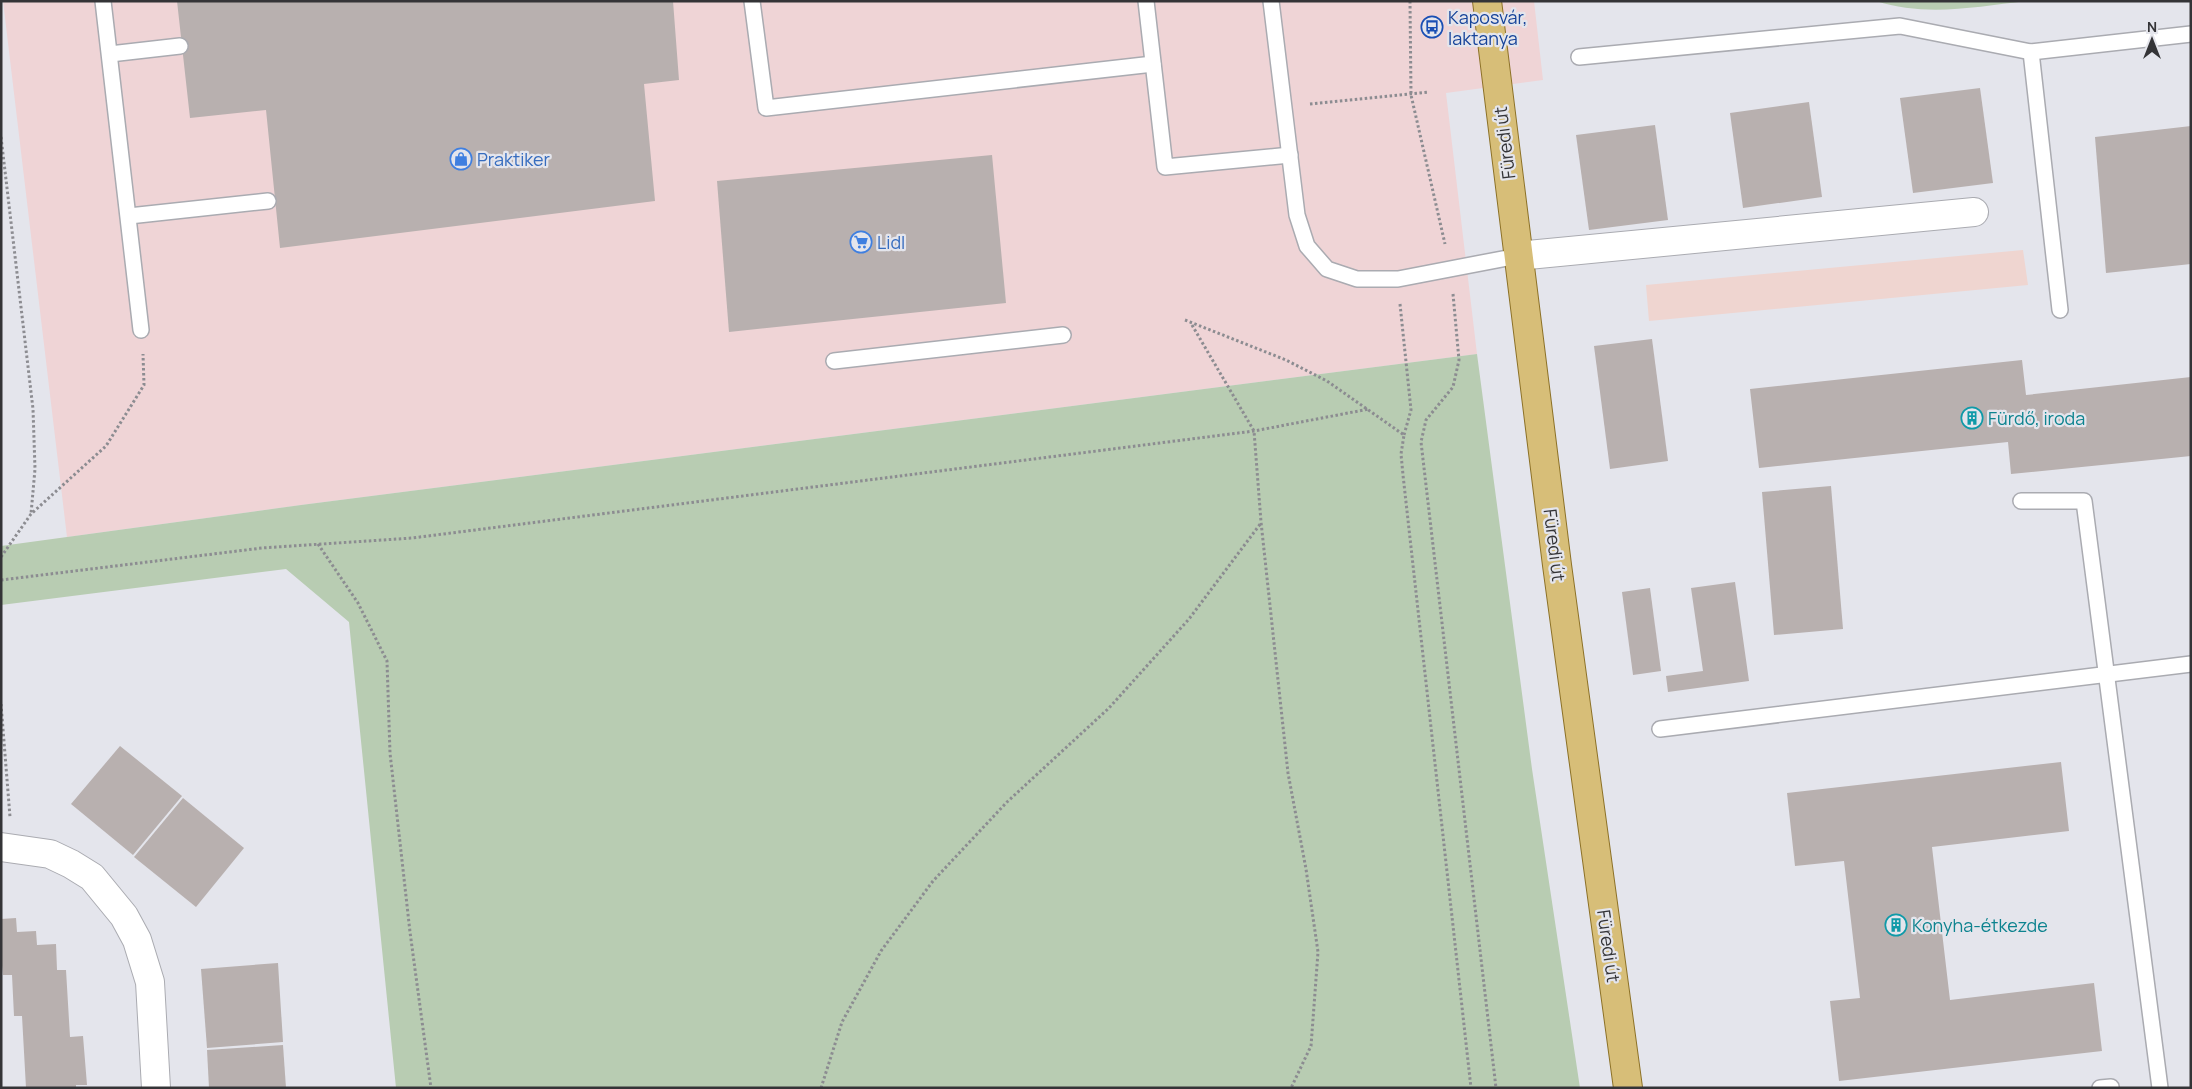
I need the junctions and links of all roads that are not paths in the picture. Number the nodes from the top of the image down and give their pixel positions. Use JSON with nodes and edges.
{"nodes":[{"id":1,"x":103,"y":1,"type":"edge"},
{"id":2,"x":752,"y":1,"type":"edge"},
{"id":3,"x":1146,"y":1,"type":"edge"},
{"id":4,"x":1271,"y":1,"type":"edge"},
{"id":5,"x":1487,"y":1,"type":"edge"},
{"id":6,"x":2191,"y":34,"type":"edge"},
{"id":7,"x":180,"y":46,"type":"dead end"},
{"id":8,"x":2031,"y":52,"type":"junction"},
{"id":9,"x":110,"y":54,"type":"junction"},
{"id":10,"x":1578,"y":57,"type":"dead end"},
{"id":11,"x":1153,"y":64,"type":"junction"},
{"id":12,"x":1290,"y":155,"type":"junction"},
{"id":13,"x":268,"y":201,"type":"dead end"},
{"id":14,"x":1974,"y":212,"type":"dead end"},
{"id":15,"x":129,"y":216,"type":"junction"},
{"id":16,"x":1518,"y":256,"type":"junction"},
{"id":17,"x":2060,"y":310,"type":"dead end"},
{"id":18,"x":141,"y":330,"type":"road end"},
{"id":19,"x":1063,"y":336,"type":"dead end"},
{"id":20,"x":834,"y":361,"type":"dead end"},
{"id":21,"x":2021,"y":501,"type":"dead end"},
{"id":22,"x":2191,"y":664,"type":"edge"},
{"id":23,"x":2106,"y":676,"type":"junction"},
{"id":24,"x":1660,"y":729,"type":"dead end"},
{"id":25,"x":7,"y":848,"type":"edge"},
{"id":26,"x":156,"y":1088,"type":"edge"},
{"id":27,"x":1628,"y":1088,"type":"edge"},
{"id":28,"x":2160,"y":1088,"type":"edge"}],
"edges":[{"from":1,"to":9,"type":"lane"},
{"from":2,"to":11,"type":"lane"},
{"from":3,"to":11,"type":"lane"},
{"from":4,"to":12,"type":"lane"},
{"from":5,"to":16,"type":"main road","name":"Füredi út"},
{"from":6,"to":8,"type":"lane"},
{"from":7,"to":9,"type":"lane"},
{"from":8,"to":10,"type":"lane"},
{"from":8,"to":17,"type":"lane"},
{"from":9,"to":15,"type":"lane"},
{"from":11,"to":12,"type":"lane"},
{"from":12,"to":16,"type":"lane"},
{"from":13,"to":15,"type":"lane"},
{"from":14,"to":16,"type":"street"},
{"from":15,"to":18,"type":"lane"},
{"from":16,"to":27,"type":"main road","name":"Füredi út"},
{"from":19,"to":20,"type":"lane"},
{"from":21,"to":23,"type":"lane"},
{"from":22,"to":23,"type":"lane"},
{"from":23,"to":24,"type":"lane"},
{"from":23,"to":28,"type":"lane"},
{"from":25,"to":26,"type":"street"}]}
